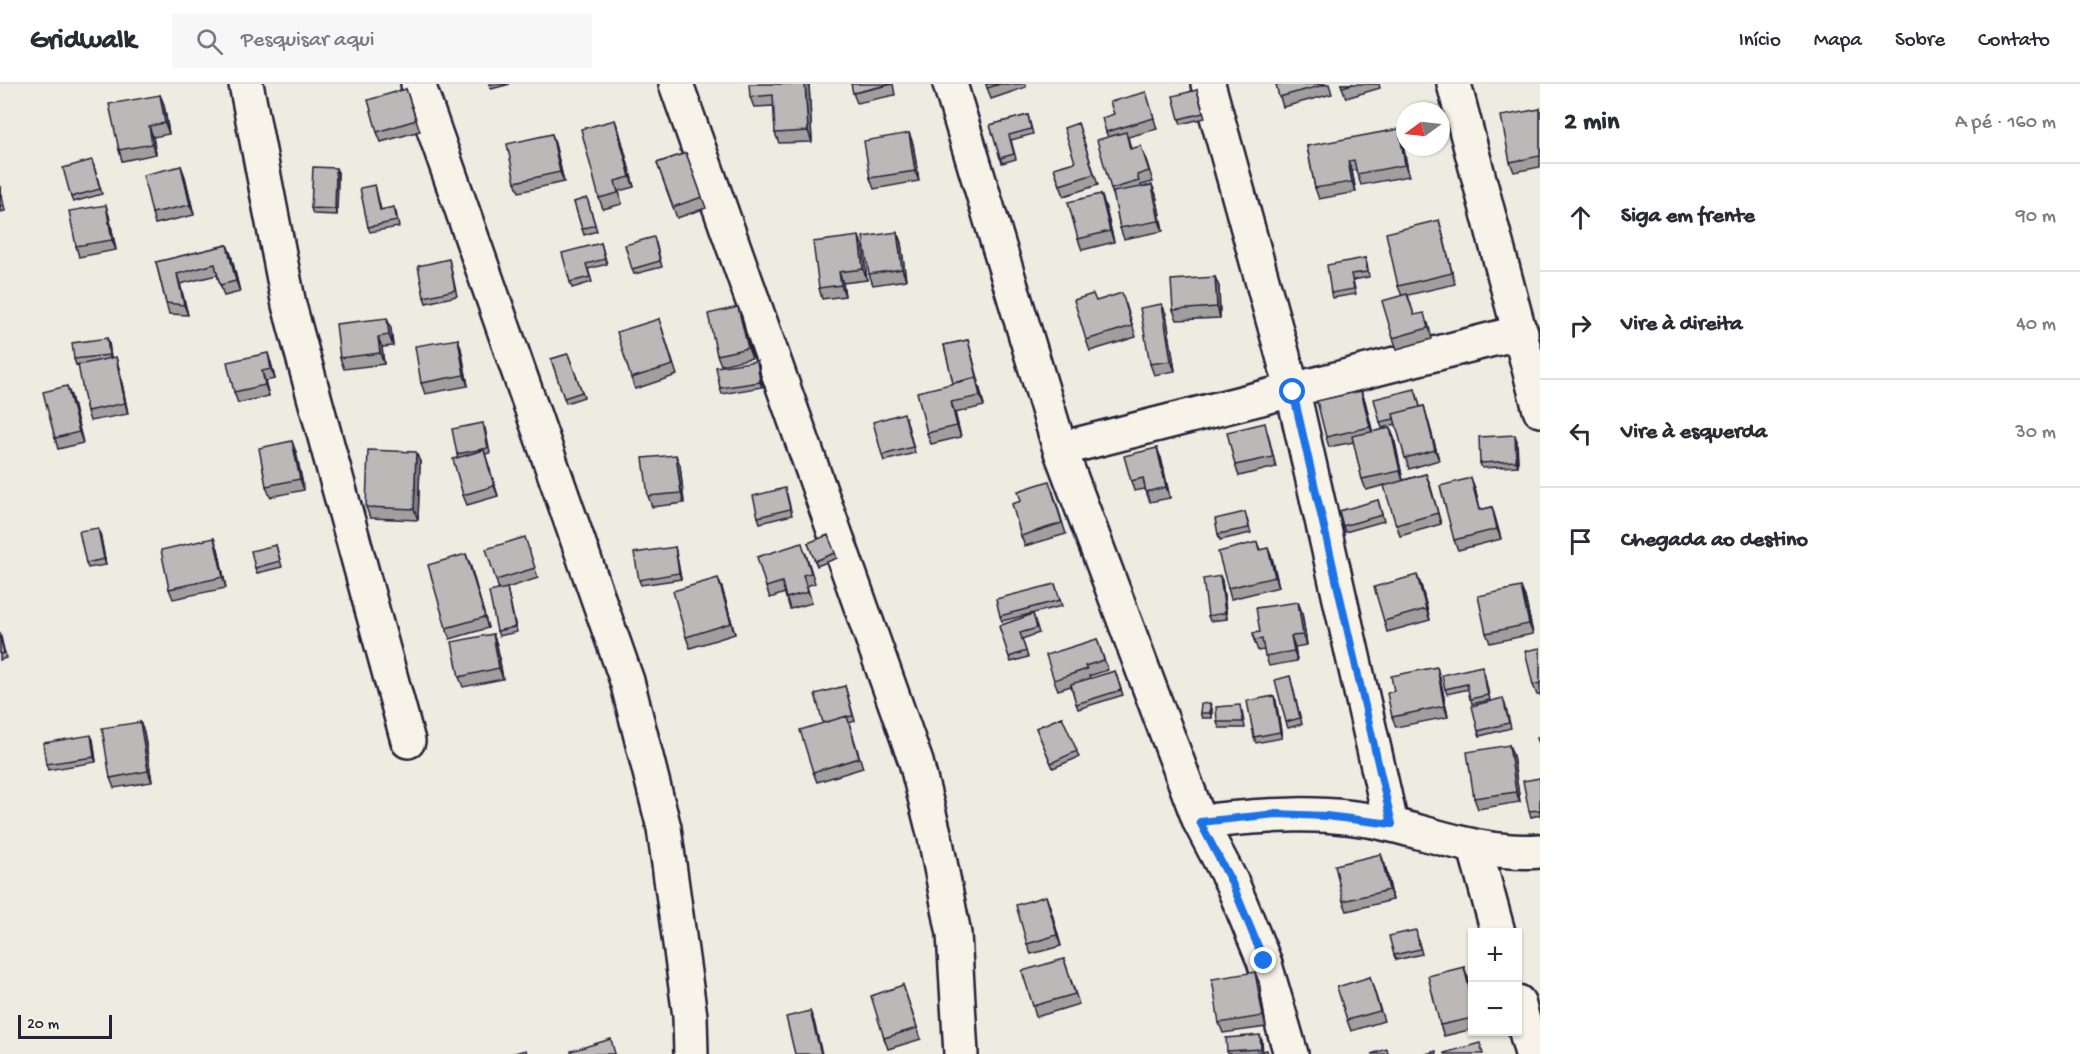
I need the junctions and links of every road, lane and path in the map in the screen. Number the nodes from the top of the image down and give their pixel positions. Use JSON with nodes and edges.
{"nodes":[{"id":1,"x":246,"y":84,"type":"edge"},
{"id":2,"x":418,"y":84,"type":"edge"},
{"id":3,"x":676,"y":84,"type":"edge"},
{"id":4,"x":950,"y":84,"type":"edge"},
{"id":5,"x":1208,"y":84,"type":"edge"},
{"id":6,"x":1454,"y":84,"type":"edge"},
{"id":7,"x":1521,"y":332,"type":"junction"},
{"id":8,"x":1293,"y":392,"type":"junction"},
{"id":9,"x":1540,"y":410,"type":"edge"},
{"id":10,"x":1060,"y":449,"type":"junction"},
{"id":11,"x":408,"y":741,"type":"dead end"},
{"id":12,"x":1200,"y":822,"type":"junction"},
{"id":13,"x":1392,"y":824,"type":"junction"},
{"id":14,"x":1475,"y":848,"type":"junction"},
{"id":15,"x":1540,"y":851,"type":"edge"},
{"id":16,"x":1497,"y":928,"type":"edge"},
{"id":17,"x":1522,"y":1017,"type":"edge"},
{"id":18,"x":691,"y":1054,"type":"edge"},
{"id":19,"x":961,"y":1054,"type":"edge"},
{"id":20,"x":1291,"y":1054,"type":"edge"},
{"id":21,"x":1532,"y":1054,"type":"edge"}],
"edges":[{"from":1,"to":11,"type":"street"},
{"from":2,"to":18,"type":"street"},
{"from":3,"to":19,"type":"street"},
{"from":4,"to":10,"type":"street"},
{"from":5,"to":8,"type":"street"},
{"from":6,"to":7,"type":"street"},
{"from":7,"to":8,"type":"street"},
{"from":7,"to":9,"type":"street"},
{"from":8,"to":10,"type":"street"},
{"from":8,"to":13,"type":"street"},
{"from":10,"to":12,"type":"street"},
{"from":12,"to":13,"type":"street"},
{"from":12,"to":20,"type":"street"},
{"from":13,"to":14,"type":"street"},
{"from":14,"to":15,"type":"street"},
{"from":14,"to":16,"type":"street"},
{"from":17,"to":21,"type":"street"}]}
